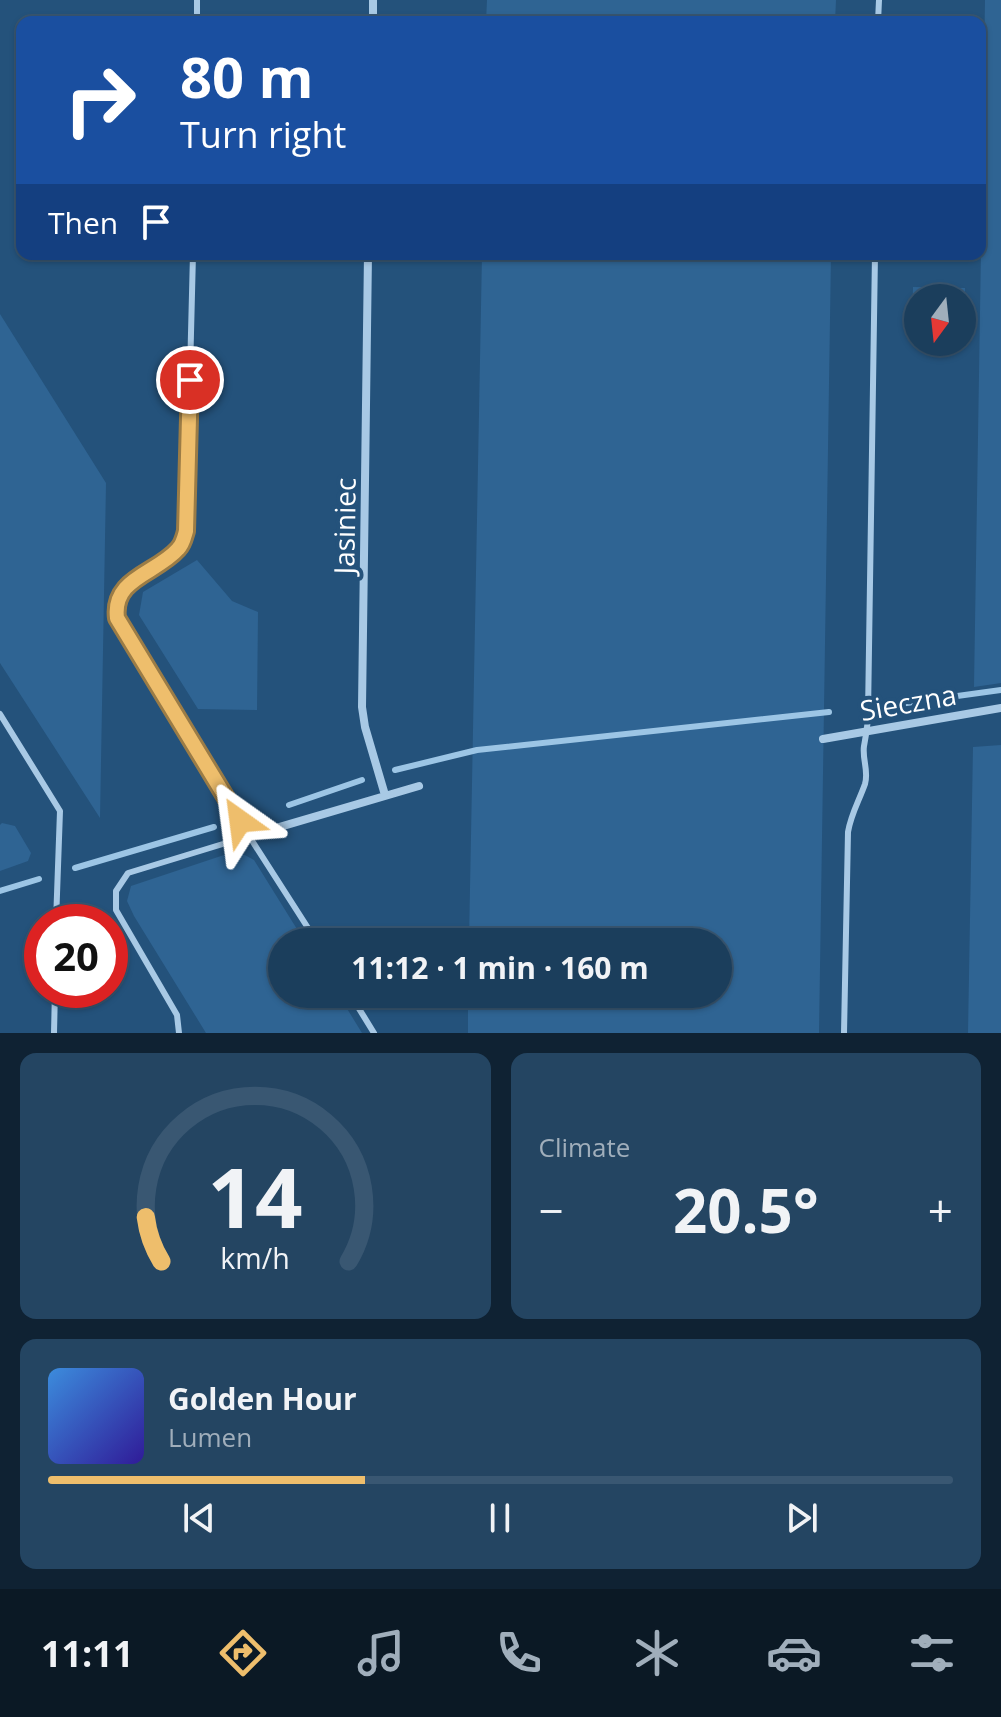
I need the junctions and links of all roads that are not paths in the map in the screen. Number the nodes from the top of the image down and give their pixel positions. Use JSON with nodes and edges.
{"nodes":[{"id":1,"x":193,"y":260,"type":"edge"},
{"id":2,"x":368,"y":260,"type":"edge"},
{"id":3,"x":875,"y":260,"type":"edge"},
{"id":4,"x":1001,"y":708,"type":"edge"},
{"id":5,"x":0,"y":714,"type":"edge"},
{"id":6,"x":868,"y":731,"type":"junction"},
{"id":7,"x":823,"y":739,"type":"dead end"},
{"id":8,"x":419,"y":786,"type":"dead end"},
{"id":9,"x":385,"y":795,"type":"junction"},
{"id":10,"x":249,"y":836,"type":"junction"},
{"id":11,"x":57,"y":904,"type":"edge"},
{"id":12,"x":308,"y":928,"type":"edge"},
{"id":13,"x":55,"y":1008,"type":"edge"},
{"id":14,"x":359,"y":1008,"type":"edge"},
{"id":15,"x":54,"y":1033,"type":"edge"},
{"id":16,"x":179,"y":1033,"type":"edge"},
{"id":17,"x":374,"y":1033,"type":"edge"},
{"id":18,"x":844,"y":1033,"type":"edge"}],
"edges":[{"from":1,"to":10,"type":"lane"},
{"from":2,"to":9,"type":"street","name":"Jasiniec"},
{"from":3,"to":6,"type":"lane"},
{"from":4,"to":6,"type":"street","name":"Sieczna"},
{"from":5,"to":11,"type":"lane"},
{"from":6,"to":7,"type":"street","name":"Sieczna"},
{"from":6,"to":18,"type":"lane"},
{"from":8,"to":9,"type":"street"},
{"from":9,"to":10,"type":"street"},
{"from":10,"to":12,"type":"lane"},
{"from":10,"to":16,"type":"lane"},
{"from":13,"to":15,"type":"lane"},
{"from":14,"to":17,"type":"lane"}]}
